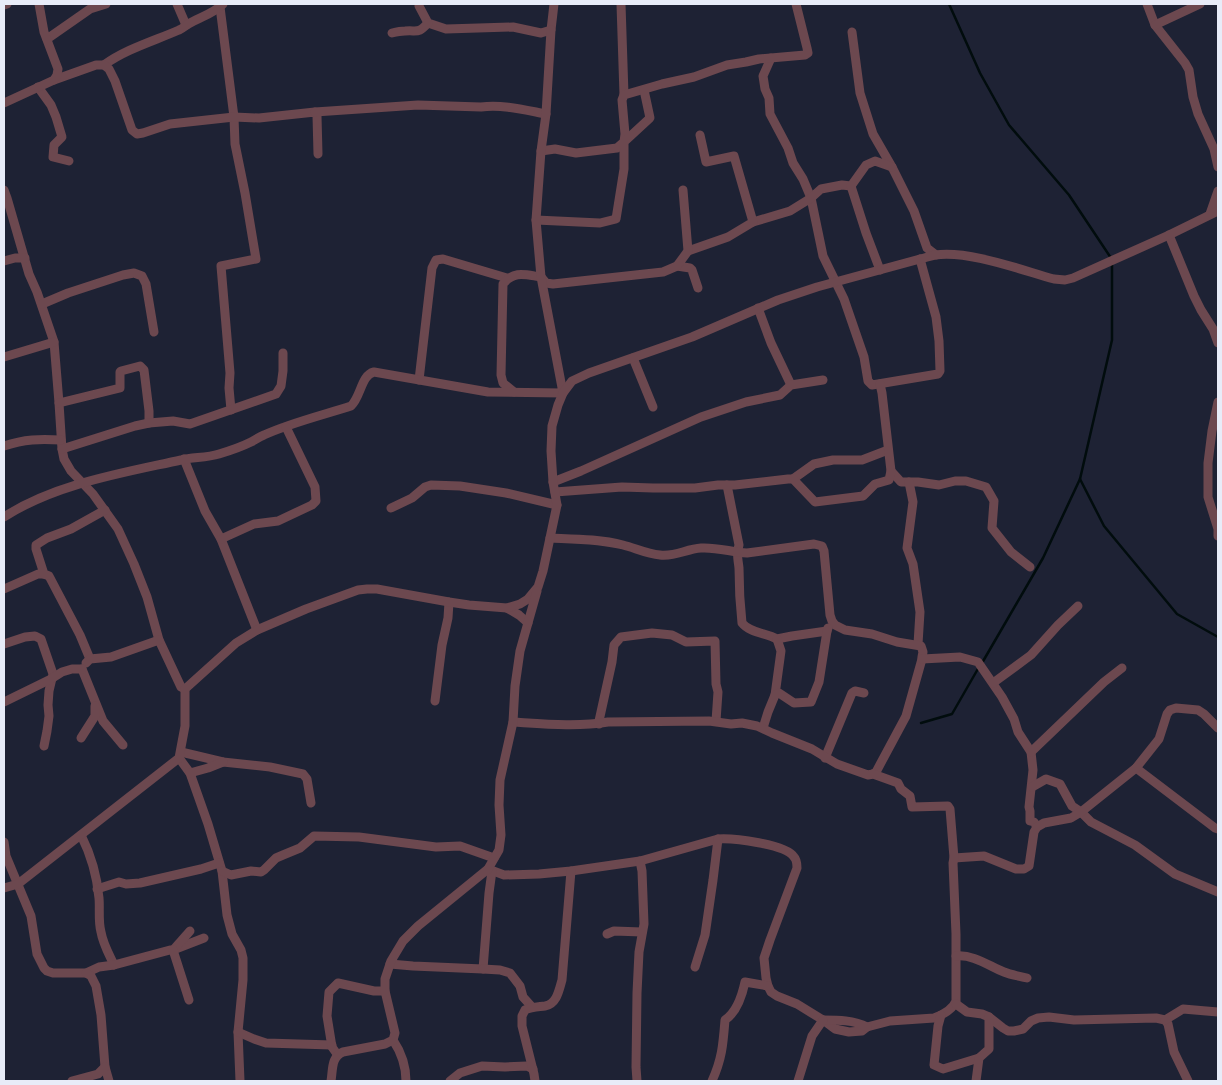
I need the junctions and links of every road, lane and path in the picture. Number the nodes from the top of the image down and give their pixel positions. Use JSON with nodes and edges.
{"nodes":[{"id":1,"x":40,"y":4,"type":"edge"},
{"id":2,"x":106,"y":4,"type":"edge"},
{"id":3,"x":177,"y":4,"type":"edge"},
{"id":4,"x":554,"y":4,"type":"edge"},
{"id":5,"x":621,"y":4,"type":"edge"},
{"id":6,"x":796,"y":4,"type":"edge"},
{"id":7,"x":1147,"y":4,"type":"edge"},
{"id":8,"x":1200,"y":4,"type":"edge"},
{"id":9,"x":222,"y":5,"type":"edge"},
{"id":10,"x":419,"y":6,"type":"dead end"},
{"id":11,"x":428,"y":23,"type":"junction"},
{"id":12,"x":186,"y":25,"type":"junction"},
{"id":13,"x":1155,"y":25,"type":"junction"},
{"id":14,"x":551,"y":30,"type":"junction"},
{"id":15,"x":852,"y":32,"type":"dead end"},
{"id":16,"x":392,"y":33,"type":"dead end"},
{"id":17,"x":47,"y":39,"type":"junction"},
{"id":18,"x":771,"y":58,"type":"junction"},
{"id":19,"x":104,"y":65,"type":"junction"},
{"id":20,"x":54,"y":80,"type":"junction"},
{"id":21,"x":38,"y":87,"type":"junction"},
{"id":22,"x":644,"y":90,"type":"junction"},
{"id":23,"x":624,"y":95,"type":"junction"},
{"id":24,"x":4,"y":103,"type":"edge"},
{"id":25,"x":315,"y":112,"type":"junction"},
{"id":26,"x":546,"y":114,"type":"junction"},
{"id":27,"x":234,"y":117,"type":"junction"},
{"id":28,"x":700,"y":135,"type":"dead end"},
{"id":29,"x":624,"y":142,"type":"junction"},
{"id":30,"x":541,"y":151,"type":"junction"},
{"id":31,"x":318,"y":154,"type":"dead end"},
{"id":32,"x":69,"y":160,"type":"dead end"},
{"id":33,"x":892,"y":167,"type":"junction"},
{"id":34,"x":1218,"y":167,"type":"edge"},
{"id":35,"x":852,"y":186,"type":"junction"},
{"id":36,"x":4,"y":190,"type":"edge"},
{"id":37,"x":683,"y":190,"type":"dead end"},
{"id":38,"x":1218,"y":191,"type":"edge"},
{"id":39,"x":811,"y":198,"type":"junction"},
{"id":40,"x":1214,"y":213,"type":"edge"},
{"id":41,"x":536,"y":220,"type":"junction"},
{"id":42,"x":753,"y":222,"type":"junction"},
{"id":43,"x":1169,"y":235,"type":"junction"},
{"id":44,"x":688,"y":251,"type":"junction"},
{"id":45,"x":936,"y":255,"type":"junction"},
{"id":46,"x":25,"y":258,"type":"junction"},
{"id":47,"x":920,"y":259,"type":"junction"},
{"id":48,"x":4,"y":261,"type":"edge"},
{"id":49,"x":677,"y":266,"type":"junction"},
{"id":50,"x":880,"y":270,"type":"junction"},
{"id":51,"x":541,"y":277,"type":"junction"},
{"id":52,"x":508,"y":278,"type":"junction"},
{"id":53,"x":836,"y":282,"type":"junction"},
{"id":54,"x":698,"y":288,"type":"dead end"},
{"id":55,"x":42,"y":304,"type":"junction"},
{"id":56,"x":758,"y":308,"type":"junction"},
{"id":57,"x":154,"y":332,"type":"dead end"},
{"id":58,"x":54,"y":342,"type":"junction"},
{"id":59,"x":1218,"y":343,"type":"edge"},
{"id":60,"x":283,"y":353,"type":"dead end"},
{"id":61,"x":4,"y":357,"type":"edge"},
{"id":62,"x":633,"y":358,"type":"junction"},
{"id":63,"x":419,"y":380,"type":"junction"},
{"id":64,"x":823,"y":380,"type":"dead end"},
{"id":65,"x":880,"y":384,"type":"junction"},
{"id":66,"x":791,"y":386,"type":"junction"},
{"id":67,"x":514,"y":392,"type":"junction"},
{"id":68,"x":563,"y":393,"type":"junction"},
{"id":69,"x":1218,"y":402,"type":"edge"},
{"id":70,"x":59,"y":403,"type":"junction"},
{"id":71,"x":653,"y":407,"type":"dead end"},
{"id":72,"x":231,"y":410,"type":"junction"},
{"id":73,"x":149,"y":423,"type":"junction"},
{"id":74,"x":286,"y":427,"type":"junction"},
{"id":75,"x":62,"y":444,"type":"junction"},
{"id":76,"x":4,"y":446,"type":"edge"},
{"id":77,"x":888,"y":450,"type":"junction"},
{"id":78,"x":184,"y":459,"type":"junction"},
{"id":79,"x":892,"y":472,"type":"junction"},
{"id":80,"x":793,"y":479,"type":"junction"},
{"id":81,"x":909,"y":482,"type":"junction"},
{"id":82,"x":82,"y":484,"type":"junction"},
{"id":83,"x":727,"y":485,"type":"junction"},
{"id":84,"x":554,"y":487,"type":"junction"},
{"id":85,"x":557,"y":504,"type":"junction"},
{"id":86,"x":392,"y":508,"type":"dead end"},
{"id":87,"x":105,"y":510,"type":"junction"},
{"id":88,"x":4,"y":517,"type":"edge"},
{"id":89,"x":1218,"y":536,"type":"edge"},
{"id":90,"x":550,"y":538,"type":"junction"},
{"id":91,"x":221,"y":539,"type":"junction"},
{"id":92,"x":737,"y":553,"type":"junction"},
{"id":93,"x":1030,"y":567,"type":"dead end"},
{"id":94,"x":44,"y":574,"type":"junction"},
{"id":95,"x":538,"y":587,"type":"junction"},
{"id":96,"x":4,"y":589,"type":"edge"},
{"id":97,"x":449,"y":602,"type":"junction"},
{"id":98,"x":1078,"y":606,"type":"dead end"},
{"id":99,"x":508,"y":608,"type":"junction"},
{"id":100,"x":832,"y":621,"type":"junction"},
{"id":101,"x":528,"y":623,"type":"junction"},
{"id":102,"x":257,"y":630,"type":"junction"},
{"id":103,"x":827,"y":631,"type":"junction"},
{"id":104,"x":777,"y":639,"type":"junction"},
{"id":105,"x":160,"y":640,"type":"junction"},
{"id":106,"x":4,"y":644,"type":"edge"},
{"id":107,"x":918,"y":644,"type":"junction"},
{"id":108,"x":922,"y":658,"type":"junction"},
{"id":109,"x":90,"y":659,"type":"junction"},
{"id":110,"x":1122,"y":668,"type":"dead end"},
{"id":111,"x":82,"y":669,"type":"junction"},
{"id":112,"x":52,"y":679,"type":"junction"},
{"id":113,"x":993,"y":683,"type":"junction"},
{"id":114,"x":185,"y":689,"type":"junction"},
{"id":115,"x":864,"y":694,"type":"dead end"},
{"id":116,"x":775,"y":695,"type":"junction"},
{"id":117,"x":436,"y":701,"type":"dead end"},
{"id":118,"x":4,"y":702,"type":"edge"},
{"id":119,"x":95,"y":703,"type":"junction"},
{"id":120,"x":716,"y":721,"type":"junction"},
{"id":121,"x":513,"y":722,"type":"junction"},
{"id":122,"x":599,"y":724,"type":"junction"},
{"id":123,"x":763,"y":728,"type":"junction"},
{"id":124,"x":1218,"y":728,"type":"edge"},
{"id":125,"x":81,"y":738,"type":"dead end"},
{"id":126,"x":123,"y":745,"type":"dead end"},
{"id":127,"x":44,"y":746,"type":"dead end"},
{"id":128,"x":1031,"y":752,"type":"junction"},
{"id":129,"x":180,"y":755,"type":"junction"},
{"id":130,"x":825,"y":758,"type":"junction"},
{"id":131,"x":223,"y":762,"type":"junction"},
{"id":132,"x":1136,"y":768,"type":"junction"},
{"id":133,"x":190,"y":773,"type":"junction"},
{"id":134,"x":873,"y":774,"type":"junction"},
{"id":135,"x":1032,"y":787,"type":"junction"},
{"id":136,"x":311,"y":803,"type":"dead end"},
{"id":137,"x":1081,"y":812,"type":"junction"},
{"id":138,"x":1037,"y":827,"type":"junction"},
{"id":139,"x":1218,"y":829,"type":"edge"},
{"id":140,"x":81,"y":834,"type":"junction"},
{"id":141,"x":718,"y":839,"type":"junction"},
{"id":142,"x":4,"y":842,"type":"edge"},
{"id":143,"x":494,"y":858,"type":"junction"},
{"id":144,"x":954,"y":858,"type":"junction"},
{"id":145,"x":640,"y":861,"type":"junction"},
{"id":146,"x":220,"y":867,"type":"junction"},
{"id":147,"x":490,"y":870,"type":"junction"},
{"id":148,"x":572,"y":871,"type":"junction"},
{"id":149,"x":18,"y":884,"type":"junction"},
{"id":150,"x":4,"y":888,"type":"edge"},
{"id":151,"x":98,"y":889,"type":"junction"},
{"id":152,"x":1218,"y":892,"type":"edge"},
{"id":153,"x":190,"y":931,"type":"dead end"},
{"id":154,"x":642,"y":932,"type":"junction"},
{"id":155,"x":607,"y":934,"type":"dead end"},
{"id":156,"x":204,"y":938,"type":"dead end"},
{"id":157,"x":173,"y":950,"type":"junction"},
{"id":158,"x":956,"y":956,"type":"junction"},
{"id":159,"x":390,"y":964,"type":"junction"},
{"id":160,"x":114,"y":965,"type":"junction"},
{"id":161,"x":695,"y":967,"type":"dead end"},
{"id":162,"x":483,"y":969,"type":"junction"},
{"id":163,"x":86,"y":973,"type":"junction"},
{"id":164,"x":1027,"y":978,"type":"dead end"},
{"id":165,"x":768,"y":986,"type":"junction"},
{"id":166,"x":385,"y":991,"type":"junction"},
{"id":167,"x":189,"y":1000,"type":"dead end"},
{"id":168,"x":956,"y":1004,"type":"junction"},
{"id":169,"x":532,"y":1007,"type":"junction"},
{"id":170,"x":1218,"y":1012,"type":"edge"},
{"id":171,"x":940,"y":1015,"type":"junction"},
{"id":172,"x":989,"y":1017,"type":"junction"},
{"id":173,"x":823,"y":1020,"type":"junction"},
{"id":174,"x":1165,"y":1020,"type":"junction"},
{"id":175,"x":238,"y":1032,"type":"junction"},
{"id":176,"x":393,"y":1040,"type":"junction"},
{"id":177,"x":332,"y":1045,"type":"junction"},
{"id":178,"x":337,"y":1054,"type":"junction"},
{"id":179,"x":979,"y":1058,"type":"junction"},
{"id":180,"x":105,"y":1067,"type":"junction"},
{"id":181,"x":532,"y":1069,"type":"junction"},
{"id":182,"x":72,"y":1081,"type":"edge"},
{"id":183,"x":109,"y":1081,"type":"edge"},
{"id":184,"x":240,"y":1081,"type":"edge"},
{"id":185,"x":331,"y":1081,"type":"edge"},
{"id":186,"x":406,"y":1081,"type":"edge"},
{"id":187,"x":450,"y":1081,"type":"edge"},
{"id":188,"x":534,"y":1081,"type":"edge"},
{"id":189,"x":637,"y":1081,"type":"edge"},
{"id":190,"x":712,"y":1081,"type":"edge"},
{"id":191,"x":798,"y":1081,"type":"edge"},
{"id":192,"x":976,"y":1081,"type":"edge"},
{"id":193,"x":1188,"y":1081,"type":"edge"}],
"edges":[{"from":1,"to":17,"type":"street"},
{"from":2,"to":17,"type":"street"},
{"from":3,"to":12,"type":"street"},
{"from":4,"to":14,"type":"street"},
{"from":5,"to":23,"type":"street"},
{"from":6,"to":18,"type":"street"},
{"from":7,"to":13,"type":"street"},
{"from":8,"to":13,"type":"street"},
{"from":9,"to":12,"type":"street"},
{"from":9,"to":27,"type":"street"},
{"from":10,"to":11,"type":"street"},
{"from":11,"to":14,"type":"street"},
{"from":11,"to":16,"type":"street"},
{"from":12,"to":19,"type":"street"},
{"from":13,"to":34,"type":"street"},
{"from":14,"to":26,"type":"street"},
{"from":15,"to":33,"type":"street"},
{"from":17,"to":20,"type":"street"},
{"from":18,"to":22,"type":"street"},
{"from":18,"to":39,"type":"street"},
{"from":19,"to":20,"type":"street"},
{"from":19,"to":27,"type":"street"},
{"from":20,"to":21,"type":"street"},
{"from":21,"to":24,"type":"street"},
{"from":21,"to":32,"type":"street"},
{"from":22,"to":23,"type":"street"},
{"from":22,"to":29,"type":"street"},
{"from":23,"to":29,"type":"street"},
{"from":25,"to":26,"type":"street"},
{"from":25,"to":27,"type":"street"},
{"from":25,"to":31,"type":"street"},
{"from":26,"to":30,"type":"street"},
{"from":27,"to":72,"type":"street"},
{"from":28,"to":42,"type":"street"},
{"from":29,"to":30,"type":"street"},
{"from":29,"to":41,"type":"street"},
{"from":30,"to":41,"type":"street"},
{"from":33,"to":35,"type":"street"},
{"from":33,"to":45,"type":"street"},
{"from":35,"to":39,"type":"street"},
{"from":35,"to":50,"type":"street"},
{"from":36,"to":46,"type":"street"},
{"from":37,"to":44,"type":"street"},
{"from":38,"to":40,"type":"street"},
{"from":39,"to":42,"type":"street"},
{"from":39,"to":53,"type":"street"},
{"from":40,"to":43,"type":"street"},
{"from":41,"to":51,"type":"street"},
{"from":42,"to":44,"type":"street"},
{"from":43,"to":45,"type":"street"},
{"from":43,"to":59,"type":"street"},
{"from":44,"to":49,"type":"street"},
{"from":45,"to":47,"type":"street"},
{"from":46,"to":48,"type":"street"},
{"from":46,"to":55,"type":"street"},
{"from":47,"to":50,"type":"street"},
{"from":47,"to":65,"type":"street"},
{"from":49,"to":51,"type":"street"},
{"from":49,"to":54,"type":"street"},
{"from":50,"to":53,"type":"street"},
{"from":51,"to":52,"type":"street"},
{"from":51,"to":68,"type":"street"},
{"from":52,"to":63,"type":"street"},
{"from":52,"to":67,"type":"street"},
{"from":53,"to":56,"type":"street"},
{"from":53,"to":65,"type":"street"},
{"from":55,"to":57,"type":"street"},
{"from":55,"to":58,"type":"street"},
{"from":56,"to":62,"type":"street"},
{"from":56,"to":66,"type":"street"},
{"from":58,"to":61,"type":"street"},
{"from":58,"to":70,"type":"street"},
{"from":60,"to":72,"type":"street"},
{"from":62,"to":68,"type":"street"},
{"from":62,"to":71,"type":"street"},
{"from":63,"to":67,"type":"street"},
{"from":63,"to":74,"type":"street"},
{"from":64,"to":66,"type":"street"},
{"from":65,"to":77,"type":"street"},
{"from":66,"to":84,"type":"street"},
{"from":67,"to":68,"type":"street"},
{"from":68,"to":84,"type":"street"},
{"from":69,"to":89,"type":"street"},
{"from":70,"to":73,"type":"street"},
{"from":70,"to":75,"type":"street"},
{"from":72,"to":73,"type":"street"},
{"from":73,"to":75,"type":"street"},
{"from":74,"to":78,"type":"street"},
{"from":74,"to":91,"type":"street"},
{"from":75,"to":76,"type":"street"},
{"from":75,"to":82,"type":"street"},
{"from":77,"to":79,"type":"street"},
{"from":77,"to":80,"type":"street"},
{"from":78,"to":82,"type":"street"},
{"from":78,"to":91,"type":"street"},
{"from":79,"to":80,"type":"street"},
{"from":79,"to":81,"type":"street"},
{"from":80,"to":83,"type":"street"},
{"from":81,"to":93,"type":"street"},
{"from":81,"to":107,"type":"street"},
{"from":82,"to":87,"type":"street"},
{"from":82,"to":88,"type":"street"},
{"from":83,"to":84,"type":"street"},
{"from":83,"to":92,"type":"street"},
{"from":84,"to":85,"type":"street"},
{"from":85,"to":86,"type":"street"},
{"from":85,"to":90,"type":"street"},
{"from":87,"to":94,"type":"street"},
{"from":87,"to":105,"type":"street"},
{"from":90,"to":92,"type":"street"},
{"from":90,"to":95,"type":"street"},
{"from":91,"to":102,"type":"street"},
{"from":92,"to":100,"type":"street"},
{"from":92,"to":104,"type":"street"},
{"from":94,"to":96,"type":"street"},
{"from":94,"to":109,"type":"street"},
{"from":95,"to":99,"type":"street"},
{"from":95,"to":101,"type":"street"},
{"from":97,"to":99,"type":"street"},
{"from":97,"to":102,"type":"street"},
{"from":97,"to":117,"type":"street"},
{"from":98,"to":113,"type":"street"},
{"from":99,"to":101,"type":"street"},
{"from":100,"to":103,"type":"street"},
{"from":100,"to":107,"type":"street"},
{"from":101,"to":121,"type":"street"},
{"from":102,"to":114,"type":"street"},
{"from":103,"to":104,"type":"street"},
{"from":103,"to":116,"type":"street"},
{"from":104,"to":116,"type":"street"},
{"from":105,"to":109,"type":"street"},
{"from":105,"to":114,"type":"street"},
{"from":106,"to":112,"type":"street"},
{"from":107,"to":108,"type":"street"},
{"from":108,"to":113,"type":"street"},
{"from":108,"to":134,"type":"street"},
{"from":109,"to":111,"type":"street"},
{"from":110,"to":128,"type":"street"},
{"from":111,"to":112,"type":"street"},
{"from":111,"to":119,"type":"street"},
{"from":112,"to":118,"type":"street"},
{"from":112,"to":127,"type":"street"},
{"from":113,"to":128,"type":"street"},
{"from":114,"to":129,"type":"street"},
{"from":115,"to":130,"type":"street"},
{"from":116,"to":123,"type":"street"},
{"from":119,"to":125,"type":"street"},
{"from":119,"to":126,"type":"street"},
{"from":120,"to":122,"type":"street"},
{"from":120,"to":122,"type":"street"},
{"from":120,"to":123,"type":"street"},
{"from":121,"to":122,"type":"street"},
{"from":121,"to":143,"type":"street"},
{"from":123,"to":130,"type":"street"},
{"from":124,"to":132,"type":"street"},
{"from":128,"to":135,"type":"street"},
{"from":129,"to":131,"type":"street"},
{"from":129,"to":133,"type":"street"},
{"from":129,"to":140,"type":"street"},
{"from":130,"to":134,"type":"street"},
{"from":131,"to":133,"type":"street"},
{"from":131,"to":136,"type":"street"},
{"from":132,"to":137,"type":"street"},
{"from":132,"to":139,"type":"street"},
{"from":133,"to":146,"type":"street"},
{"from":134,"to":144,"type":"street"},
{"from":135,"to":137,"type":"street"},
{"from":135,"to":138,"type":"street"},
{"from":137,"to":138,"type":"street"},
{"from":137,"to":152,"type":"street"},
{"from":138,"to":144,"type":"street"},
{"from":140,"to":149,"type":"street"},
{"from":140,"to":151,"type":"street"},
{"from":141,"to":145,"type":"street"},
{"from":141,"to":161,"type":"street"},
{"from":141,"to":165,"type":"street"},
{"from":142,"to":149,"type":"street"},
{"from":143,"to":146,"type":"street"},
{"from":143,"to":147,"type":"street"},
{"from":144,"to":158,"type":"street"},
{"from":145,"to":148,"type":"street"},
{"from":145,"to":154,"type":"street"},
{"from":146,"to":151,"type":"street"},
{"from":146,"to":175,"type":"street"},
{"from":147,"to":148,"type":"street"},
{"from":147,"to":159,"type":"street"},
{"from":147,"to":162,"type":"street"},
{"from":148,"to":169,"type":"street"},
{"from":149,"to":150,"type":"street"},
{"from":149,"to":163,"type":"street"},
{"from":151,"to":160,"type":"street"},
{"from":153,"to":157,"type":"street"},
{"from":154,"to":155,"type":"street"},
{"from":154,"to":189,"type":"street"},
{"from":156,"to":157,"type":"street"},
{"from":157,"to":160,"type":"street"},
{"from":157,"to":167,"type":"street"},
{"from":158,"to":164,"type":"street"},
{"from":158,"to":168,"type":"street"},
{"from":159,"to":162,"type":"street"},
{"from":159,"to":166,"type":"street"},
{"from":160,"to":163,"type":"street"},
{"from":162,"to":169,"type":"street"},
{"from":163,"to":180,"type":"street"},
{"from":165,"to":173,"type":"street"},
{"from":165,"to":190,"type":"street"},
{"from":166,"to":176,"type":"street"},
{"from":166,"to":177,"type":"street"},
{"from":168,"to":171,"type":"street"},
{"from":168,"to":172,"type":"street"},
{"from":169,"to":181,"type":"street"},
{"from":170,"to":174,"type":"street"},
{"from":171,"to":173,"type":"street"},
{"from":171,"to":179,"type":"street"},
{"from":172,"to":174,"type":"street"},
{"from":172,"to":179,"type":"street"},
{"from":173,"to":191,"type":"street"},
{"from":174,"to":193,"type":"street"},
{"from":175,"to":177,"type":"street"},
{"from":175,"to":184,"type":"street"},
{"from":176,"to":178,"type":"street"},
{"from":176,"to":186,"type":"street"},
{"from":177,"to":178,"type":"street"},
{"from":178,"to":185,"type":"street"},
{"from":179,"to":192,"type":"street"},
{"from":180,"to":182,"type":"street"},
{"from":180,"to":183,"type":"street"},
{"from":181,"to":187,"type":"street"},
{"from":181,"to":188,"type":"street"}]}
